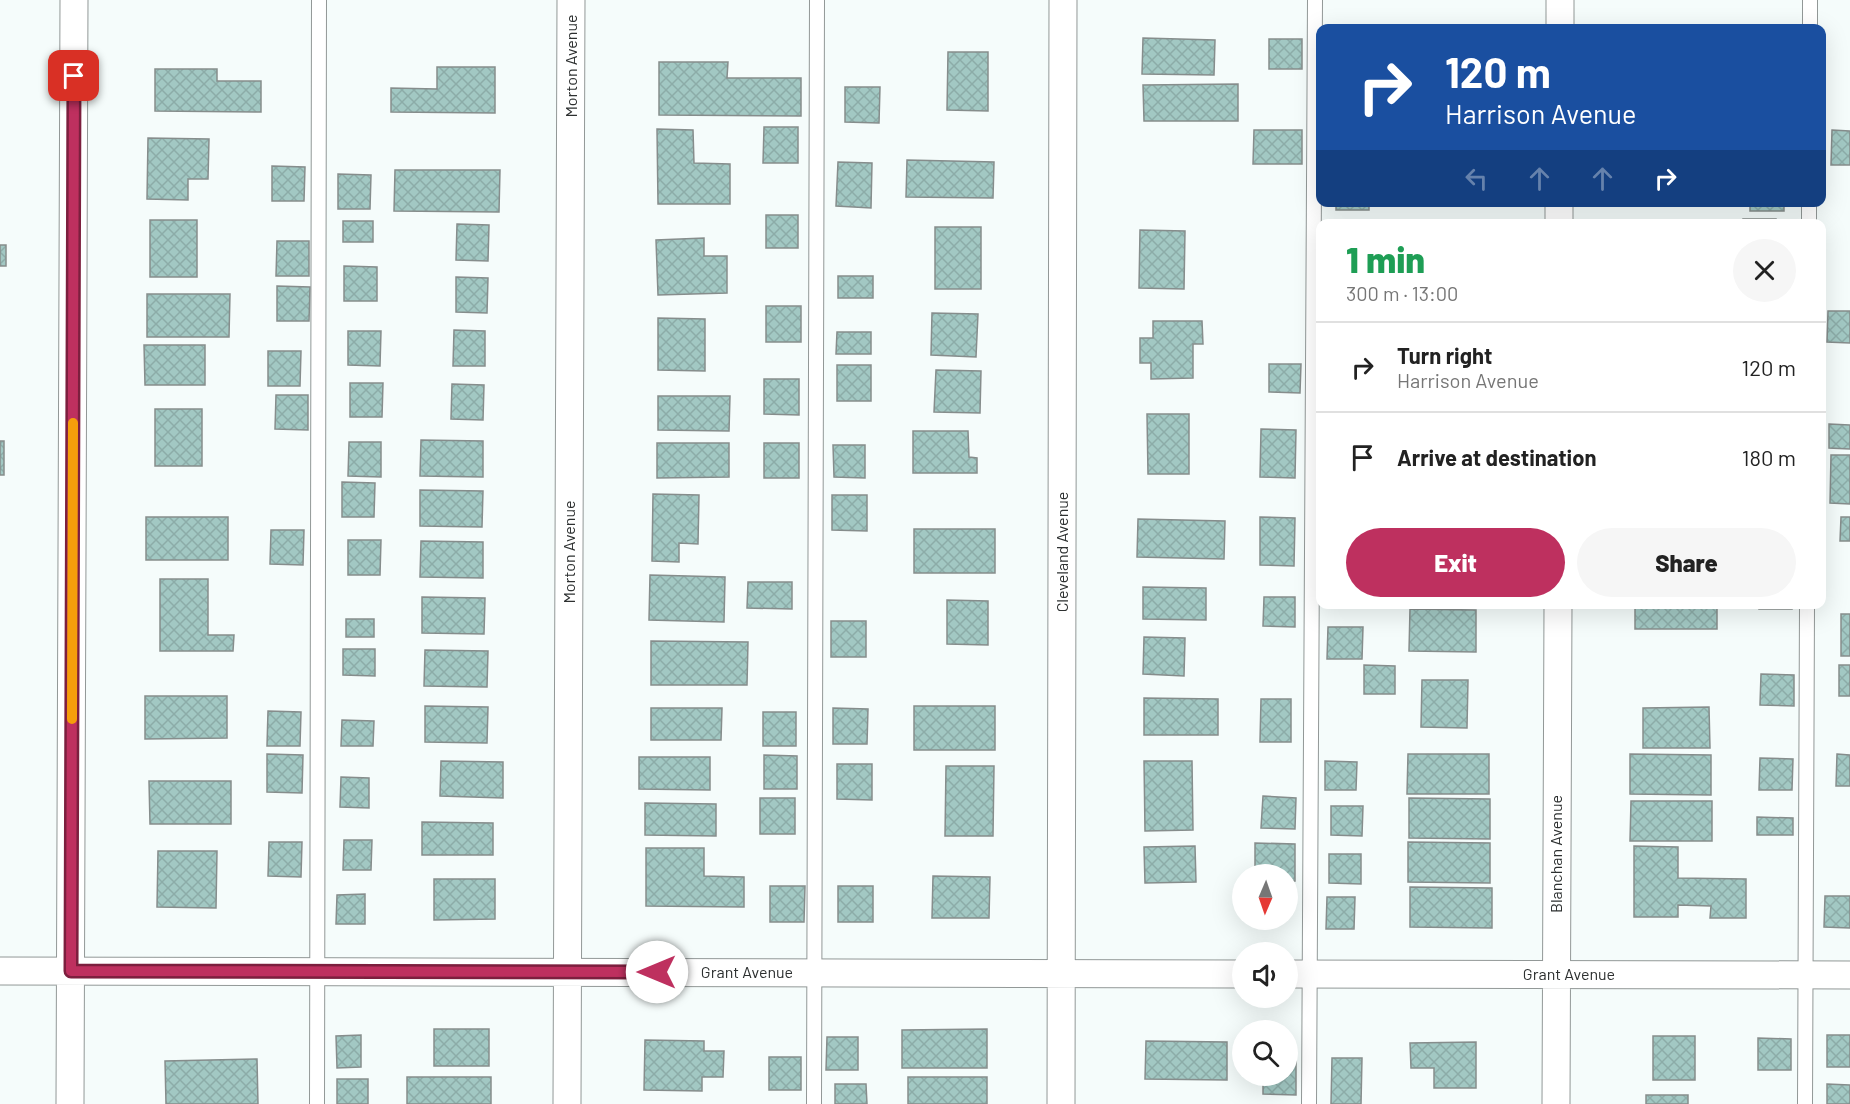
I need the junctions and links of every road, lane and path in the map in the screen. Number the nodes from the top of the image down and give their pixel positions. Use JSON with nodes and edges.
{"nodes":[{"id":1,"x":74,"y":0,"type":"edge"},
{"id":2,"x":319,"y":0,"type":"edge"},
{"id":3,"x":571,"y":0,"type":"edge"},
{"id":4,"x":817,"y":0,"type":"edge"},
{"id":5,"x":1063,"y":0,"type":"edge"},
{"id":6,"x":1314,"y":0,"type":"edge"},
{"id":7,"x":1560,"y":0,"type":"edge"},
{"id":8,"x":1810,"y":0,"type":"edge"},
{"id":9,"x":1560,"y":24,"type":"edge"},
{"id":10,"x":1810,"y":24,"type":"edge"},
{"id":11,"x":1558,"y":609,"type":"edge"},
{"id":12,"x":1807,"y":609,"type":"edge"},
{"id":13,"x":0,"y":971,"type":"edge"},
{"id":14,"x":71,"y":971,"type":"junction"},
{"id":15,"x":317,"y":972,"type":"junction"},
{"id":16,"x":567,"y":972,"type":"junction"},
{"id":17,"x":814,"y":972,"type":"junction"},
{"id":18,"x":1061,"y":973,"type":"junction"},
{"id":19,"x":1232,"y":974,"type":"edge"},
{"id":20,"x":1298,"y":974,"type":"edge"},
{"id":21,"x":1556,"y":974,"type":"junction"},
{"id":22,"x":1805,"y":975,"type":"junction"},
{"id":23,"x":1850,"y":975,"type":"edge"},
{"id":24,"x":70,"y":1104,"type":"edge"},
{"id":25,"x":317,"y":1104,"type":"edge"},
{"id":26,"x":567,"y":1104,"type":"edge"},
{"id":27,"x":814,"y":1104,"type":"edge"},
{"id":28,"x":1061,"y":1104,"type":"edge"},
{"id":29,"x":1309,"y":1104,"type":"edge"},
{"id":30,"x":1556,"y":1104,"type":"edge"},
{"id":31,"x":1805,"y":1104,"type":"edge"}],
"edges":[{"from":1,"to":14,"type":"street"},
{"from":2,"to":15,"type":"lane"},
{"from":3,"to":16,"type":"street","name":"Morton Avenue"},
{"from":4,"to":17,"type":"lane"},
{"from":5,"to":18,"type":"street","name":"Cleveland Avenue"},
{"from":6,"to":20,"type":"lane"},
{"from":7,"to":9,"type":"street"},
{"from":8,"to":10,"type":"lane"},
{"from":11,"to":21,"type":"street","name":"Blanchan Avenue"},
{"from":12,"to":22,"type":"lane"},
{"from":13,"to":14,"type":"street","name":"Grant Avenue"},
{"from":14,"to":15,"type":"street","name":"Grant Avenue"},
{"from":14,"to":24,"type":"street"},
{"from":15,"to":16,"type":"street","name":"Grant Avenue"},
{"from":15,"to":25,"type":"lane"},
{"from":16,"to":17,"type":"street","name":"Grant Avenue"},
{"from":16,"to":26,"type":"street","name":"Morton Avenue"},
{"from":17,"to":18,"type":"street","name":"Grant Avenue"},
{"from":17,"to":27,"type":"lane"},
{"from":18,"to":19,"type":"street","name":"Grant Avenue"},
{"from":18,"to":28,"type":"street","name":"Cleveland Avenue"},
{"from":20,"to":21,"type":"street","name":"Grant Avenue"},
{"from":20,"to":29,"type":"lane"},
{"from":21,"to":22,"type":"street","name":"Grant Avenue"},
{"from":21,"to":30,"type":"street","name":"Blanchan Avenue"},
{"from":22,"to":23,"type":"street","name":"Grant Avenue"},
{"from":22,"to":31,"type":"lane"}]}
